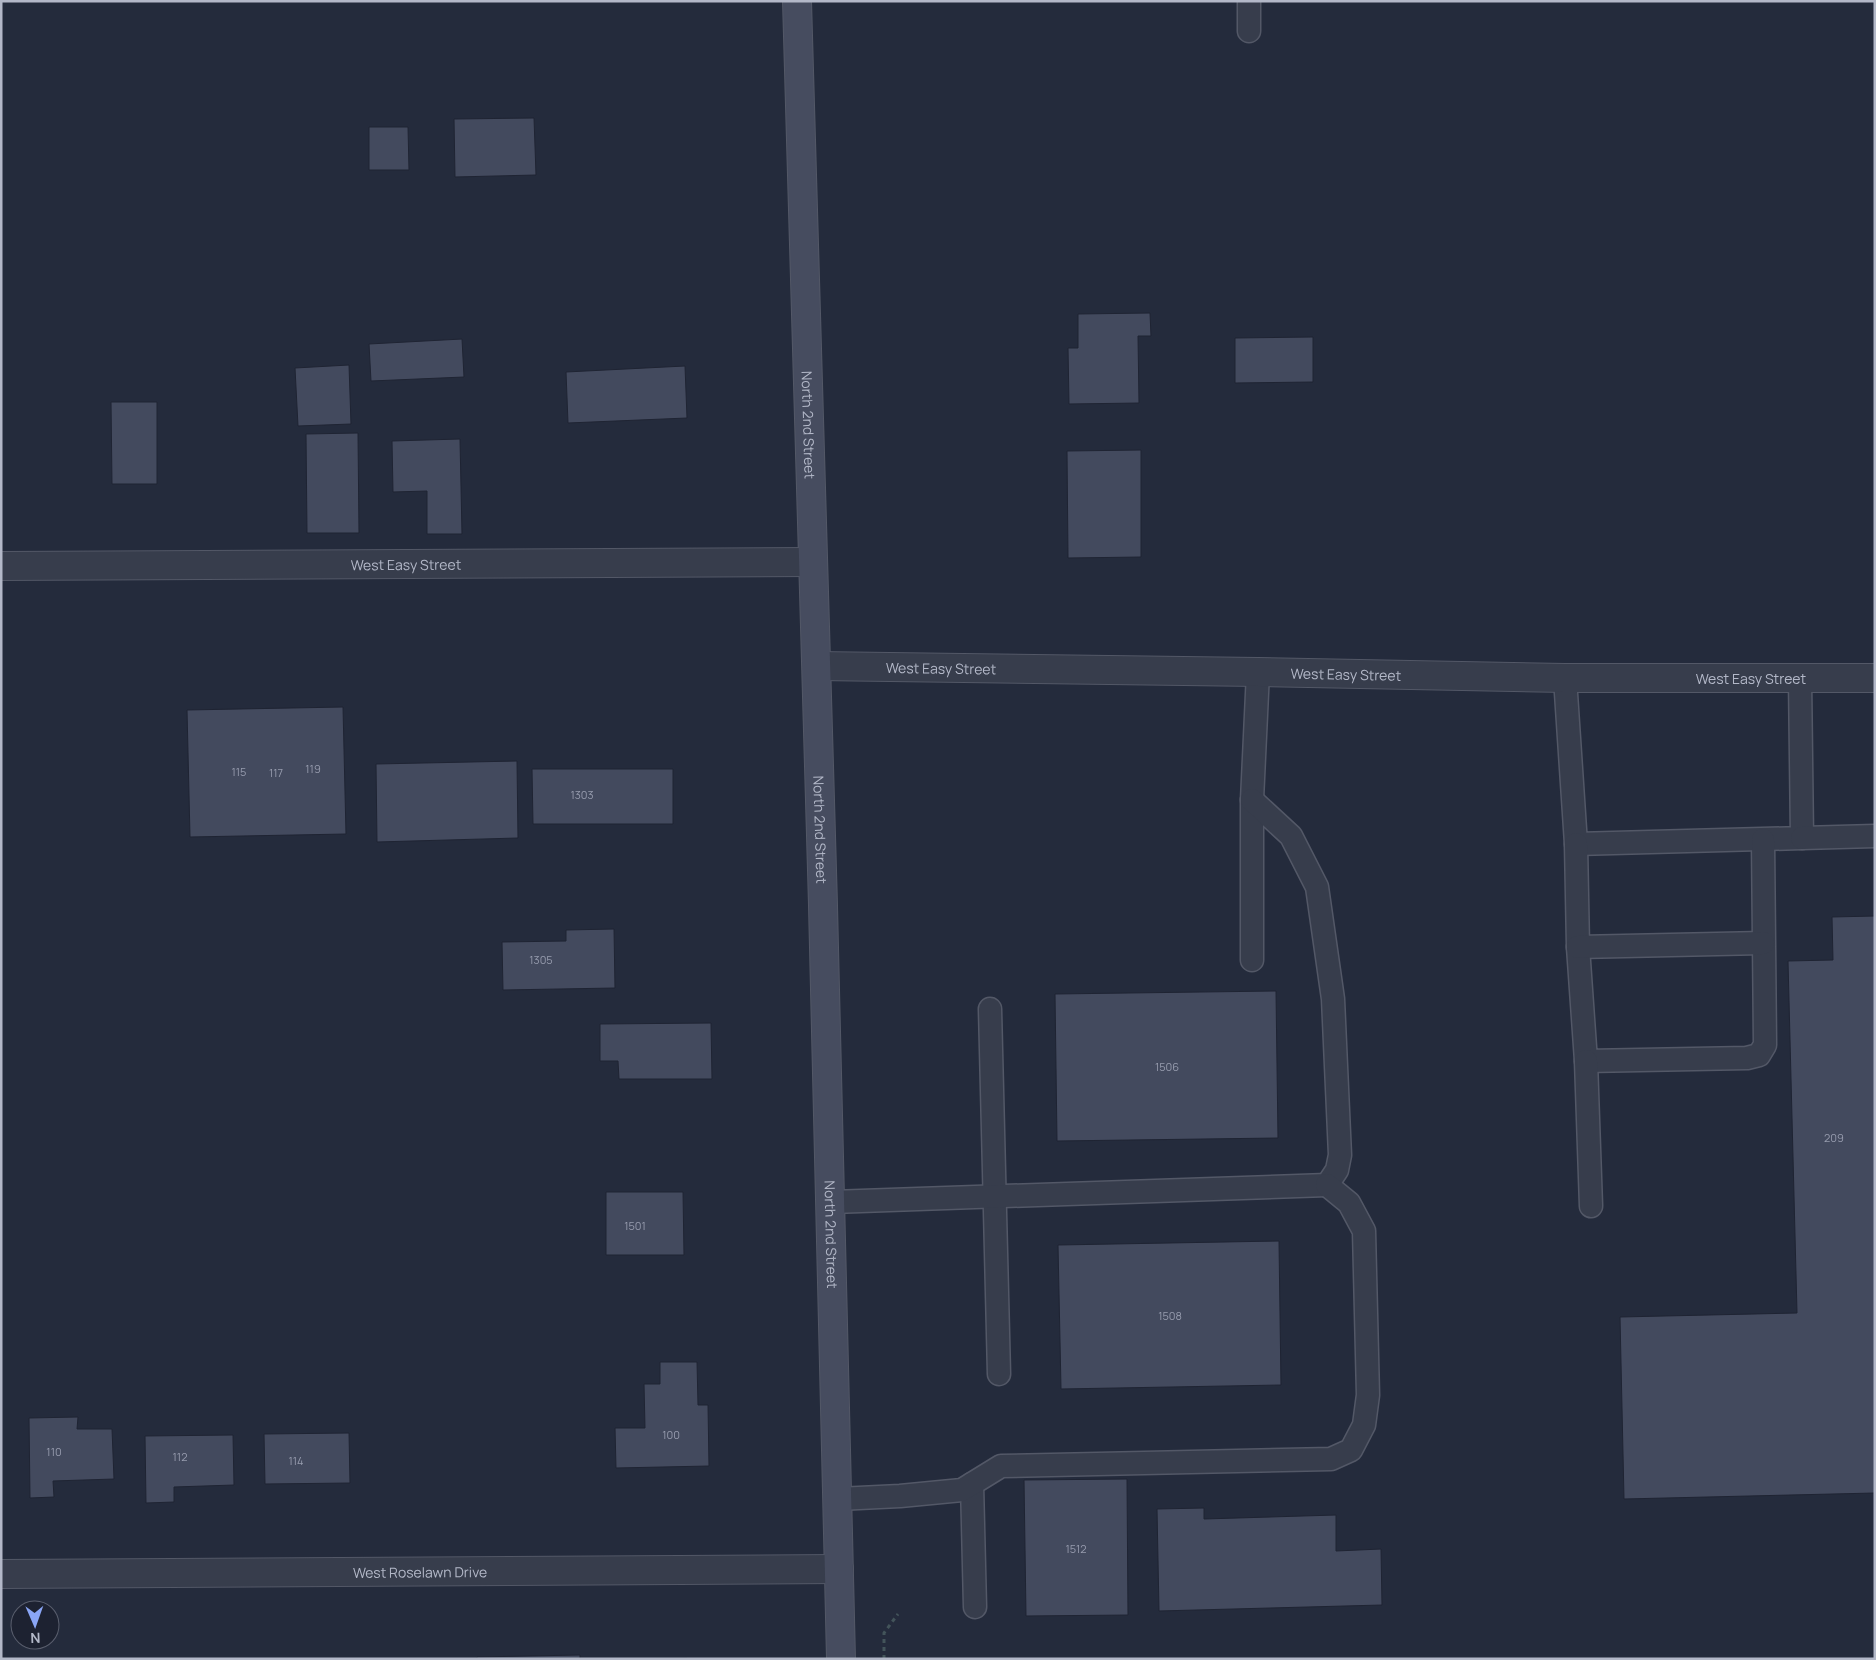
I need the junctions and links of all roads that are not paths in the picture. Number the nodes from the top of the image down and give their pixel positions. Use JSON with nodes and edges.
{"nodes":[{"id":1,"x":797,"y":1,"type":"edge"},
{"id":2,"x":1249,"y":1,"type":"edge"},
{"id":3,"x":1249,"y":31,"type":"dead end"},
{"id":4,"x":812,"y":562,"type":"junction"},
{"id":5,"x":1,"y":566,"type":"edge"},
{"id":6,"x":817,"y":666,"type":"junction"},
{"id":7,"x":1258,"y":672,"type":"junction"},
{"id":8,"x":1566,"y":678,"type":"junction"},
{"id":9,"x":1800,"y":678,"type":"junction"},
{"id":10,"x":1875,"y":678,"type":"edge"},
{"id":11,"x":1252,"y":800,"type":"junction"},
{"id":12,"x":1875,"y":836,"type":"edge"},
{"id":13,"x":1802,"y":838,"type":"junction"},
{"id":14,"x":1763,"y":840,"type":"junction"},
{"id":15,"x":1576,"y":844,"type":"junction"},
{"id":16,"x":1763,"y":942,"type":"junction"},
{"id":17,"x":1578,"y":947,"type":"junction"},
{"id":18,"x":1252,"y":960,"type":"dead end"},
{"id":19,"x":990,"y":1010,"type":"dead end"},
{"id":20,"x":1586,"y":1061,"type":"junction"},
{"id":21,"x":1327,"y":1184,"type":"junction"},
{"id":22,"x":996,"y":1195,"type":"junction"},
{"id":23,"x":832,"y":1202,"type":"junction"},
{"id":24,"x":1591,"y":1206,"type":"dead end"},
{"id":25,"x":999,"y":1374,"type":"dead end"},
{"id":26,"x":972,"y":1484,"type":"junction"},
{"id":27,"x":838,"y":1498,"type":"junction"},
{"id":28,"x":839,"y":1569,"type":"junction"},
{"id":29,"x":1,"y":1574,"type":"edge"},
{"id":30,"x":975,"y":1607,"type":"dead end"},
{"id":31,"x":841,"y":1659,"type":"edge"}],
"edges":[{"from":1,"to":4,"type":"main road","name":"North 2nd Street"},
{"from":2,"to":3,"type":"lane"},
{"from":4,"to":5,"type":"street","name":"West Easy Street"},
{"from":4,"to":6,"type":"main road","name":"North 2nd Street"},
{"from":6,"to":7,"type":"street","name":"West Easy Street"},
{"from":6,"to":23,"type":"main road","name":"North 2nd Street"},
{"from":7,"to":8,"type":"street","name":"West Easy Street"},
{"from":7,"to":11,"type":"lane"},
{"from":8,"to":9,"type":"street","name":"West Easy Street"},
{"from":8,"to":15,"type":"lane"},
{"from":9,"to":10,"type":"street","name":"West Easy Street"},
{"from":9,"to":13,"type":"lane"},
{"from":11,"to":18,"type":"lane"},
{"from":11,"to":21,"type":"lane"},
{"from":12,"to":13,"type":"lane"},
{"from":13,"to":14,"type":"lane"},
{"from":14,"to":15,"type":"lane"},
{"from":14,"to":16,"type":"lane"},
{"from":15,"to":17,"type":"lane"},
{"from":16,"to":17,"type":"lane"},
{"from":16,"to":20,"type":"lane"},
{"from":17,"to":20,"type":"lane"},
{"from":19,"to":22,"type":"lane"},
{"from":20,"to":24,"type":"lane"},
{"from":21,"to":22,"type":"lane"},
{"from":21,"to":26,"type":"lane"},
{"from":22,"to":23,"type":"lane"},
{"from":22,"to":25,"type":"lane"},
{"from":23,"to":27,"type":"main road","name":"North 2nd Street"},
{"from":26,"to":27,"type":"lane"},
{"from":26,"to":30,"type":"lane"},
{"from":27,"to":28,"type":"main road","name":"North 2nd Street"},
{"from":28,"to":29,"type":"street","name":"West Roselawn Drive"},
{"from":28,"to":31,"type":"main road","name":"North 2nd Street"}]}
